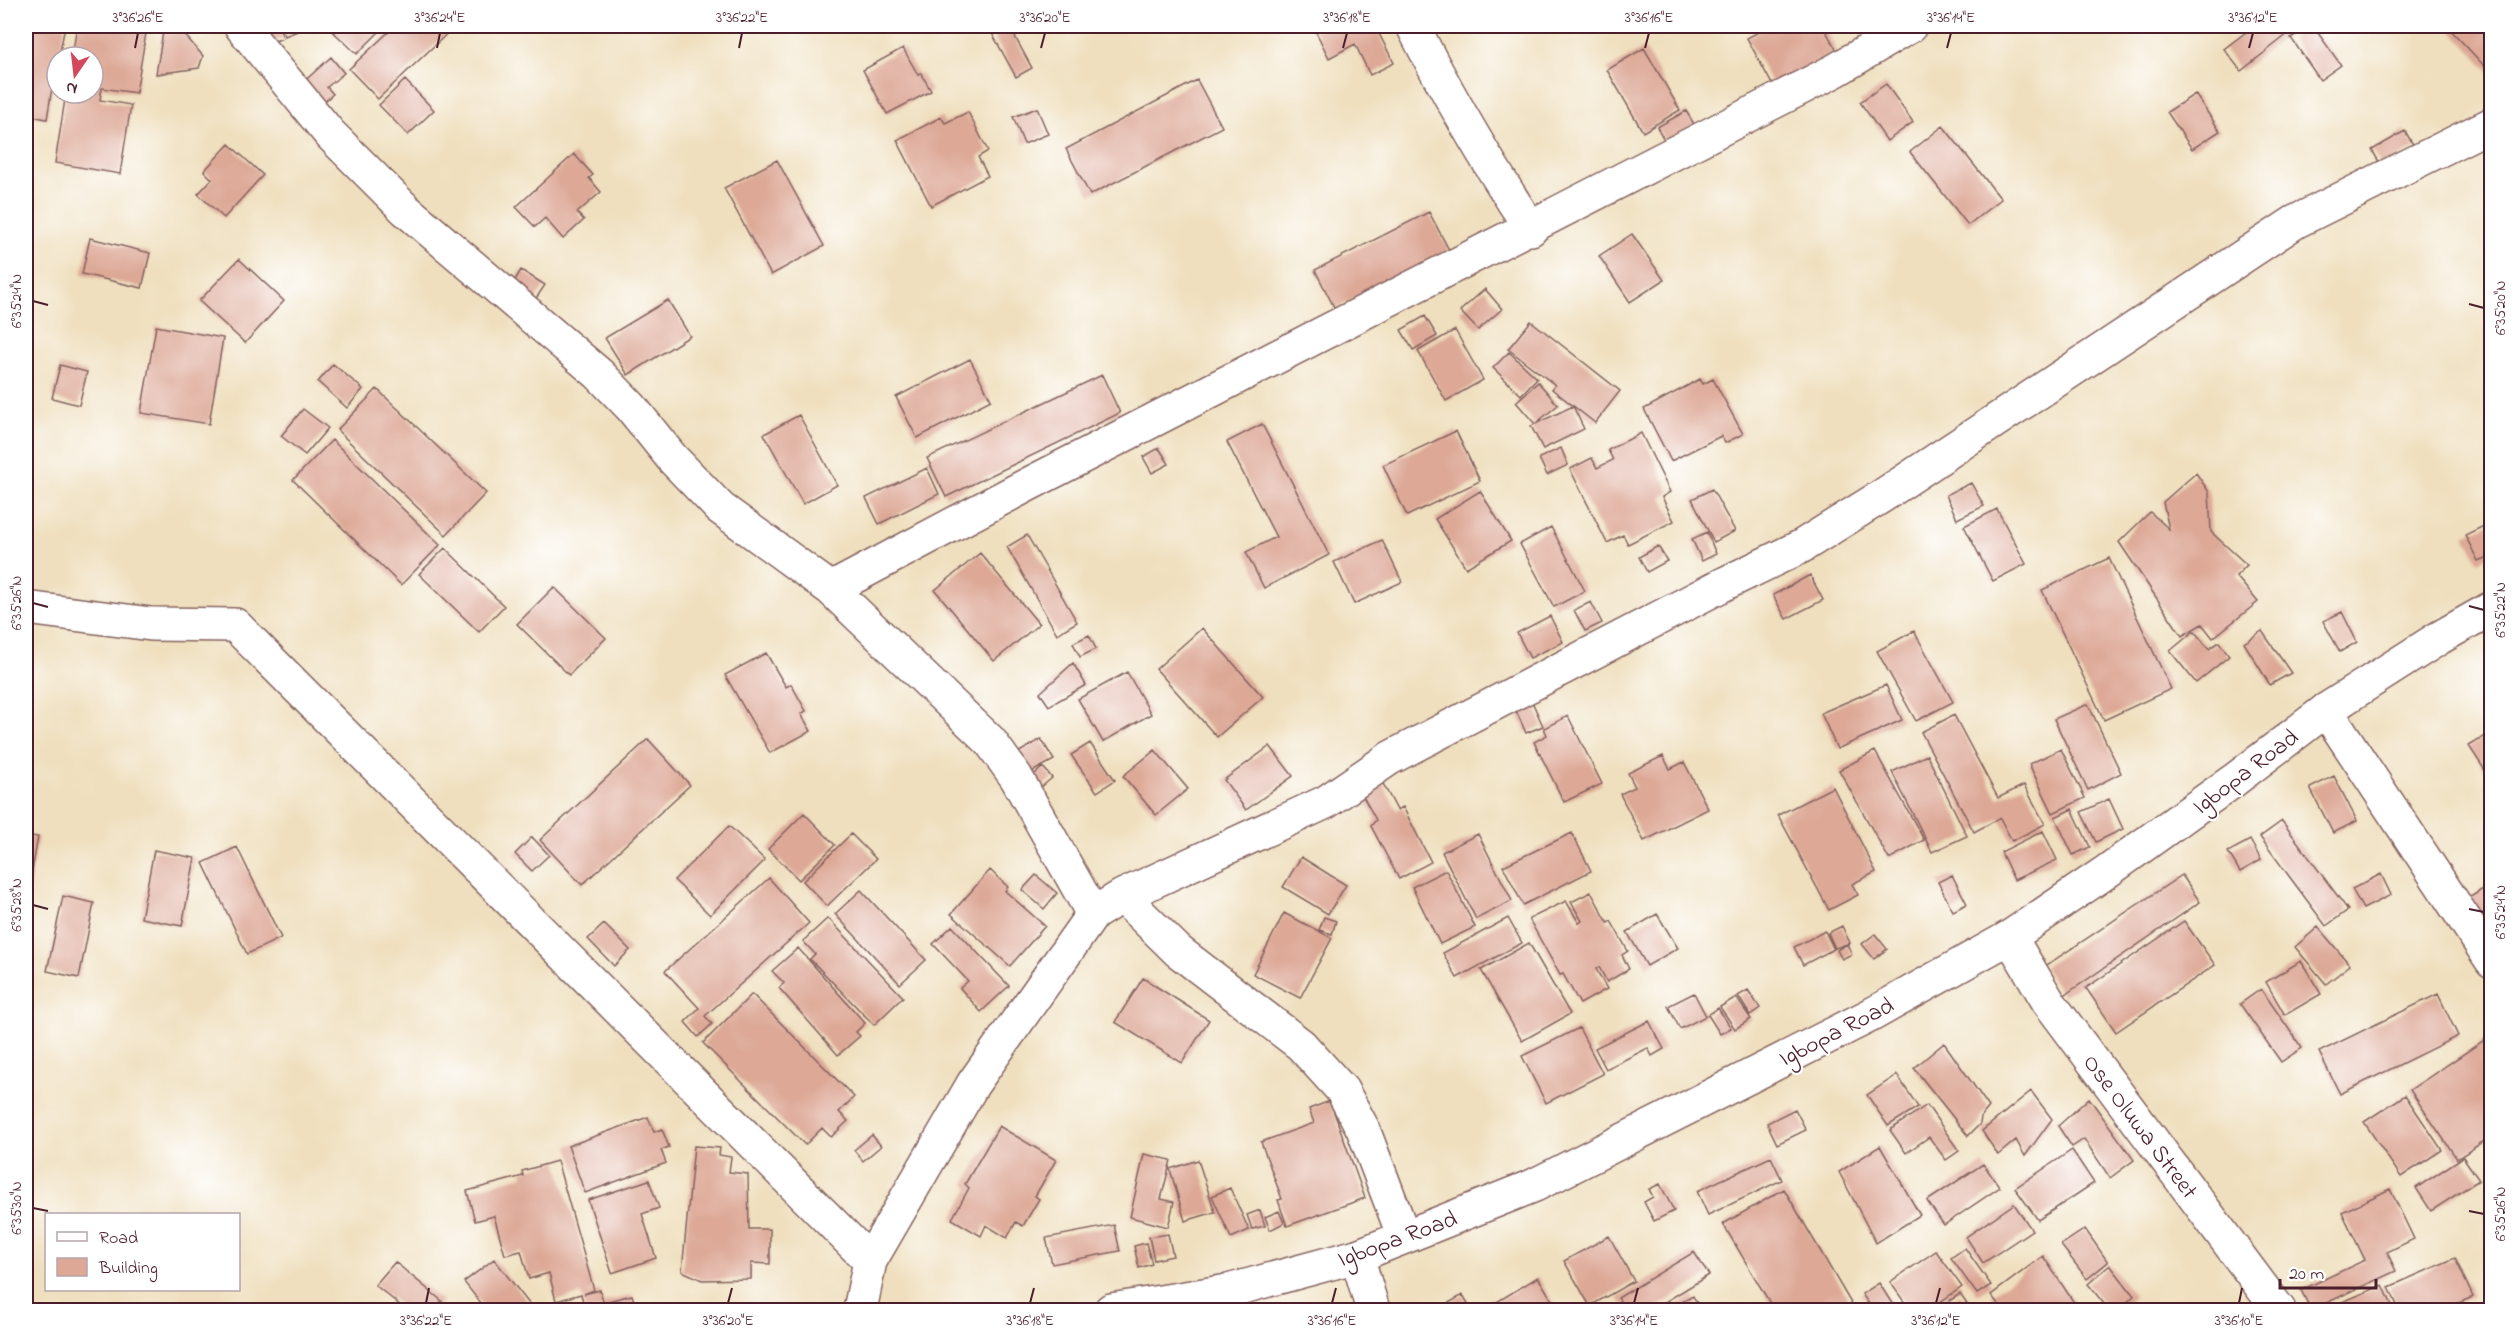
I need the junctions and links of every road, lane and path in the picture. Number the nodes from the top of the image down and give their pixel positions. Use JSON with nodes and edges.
{"nodes":[{"id":1,"x":241,"y":26,"type":"edge"},
{"id":2,"x":1413,"y":26,"type":"edge"},
{"id":3,"x":1910,"y":26,"type":"edge"},
{"id":4,"x":2492,"y":124,"type":"edge"},
{"id":5,"x":1531,"y":229,"type":"junction"},
{"id":6,"x":831,"y":589,"type":"junction"},
{"id":7,"x":26,"y":608,"type":"edge"},
{"id":8,"x":2492,"y":608,"type":"edge"},
{"id":9,"x":2326,"y":710,"type":"junction"},
{"id":10,"x":1122,"y":896,"type":"junction"},
{"id":11,"x":1094,"y":914,"type":"junction"},
{"id":12,"x":2010,"y":937,"type":"junction"},
{"id":13,"x":2492,"y":962,"type":"edge"},
{"id":14,"x":1404,"y":1238,"type":"junction"},
{"id":15,"x":1357,"y":1256,"type":"junction"},
{"id":16,"x":870,"y":1262,"type":"junction"},
{"id":17,"x":860,"y":1311,"type":"edge"},
{"id":18,"x":1111,"y":1311,"type":"edge"},
{"id":19,"x":1373,"y":1311,"type":"edge"},
{"id":20,"x":2278,"y":1311,"type":"edge"}],
"edges":[{"from":1,"to":6,"type":"street"},
{"from":2,"to":5,"type":"street"},
{"from":3,"to":5,"type":"street"},
{"from":4,"to":10,"type":"street"},
{"from":5,"to":6,"type":"street"},
{"from":6,"to":11,"type":"street"},
{"from":7,"to":16,"type":"street"},
{"from":8,"to":9,"type":"street","name":"Igbopa Road"},
{"from":9,"to":12,"type":"street","name":"Igbopa Road"},
{"from":9,"to":13,"type":"street"},
{"from":10,"to":11,"type":"street"},
{"from":10,"to":14,"type":"street"},
{"from":11,"to":16,"type":"street"},
{"from":12,"to":14,"type":"street","name":"Igbopa Road"},
{"from":12,"to":20,"type":"street","name":"Ose Oluwa Street"},
{"from":14,"to":15,"type":"street","name":"Igbopa Road"},
{"from":15,"to":18,"type":"street","name":"Igbopa Road"},
{"from":15,"to":19,"type":"street"},
{"from":16,"to":17,"type":"street"}]}
